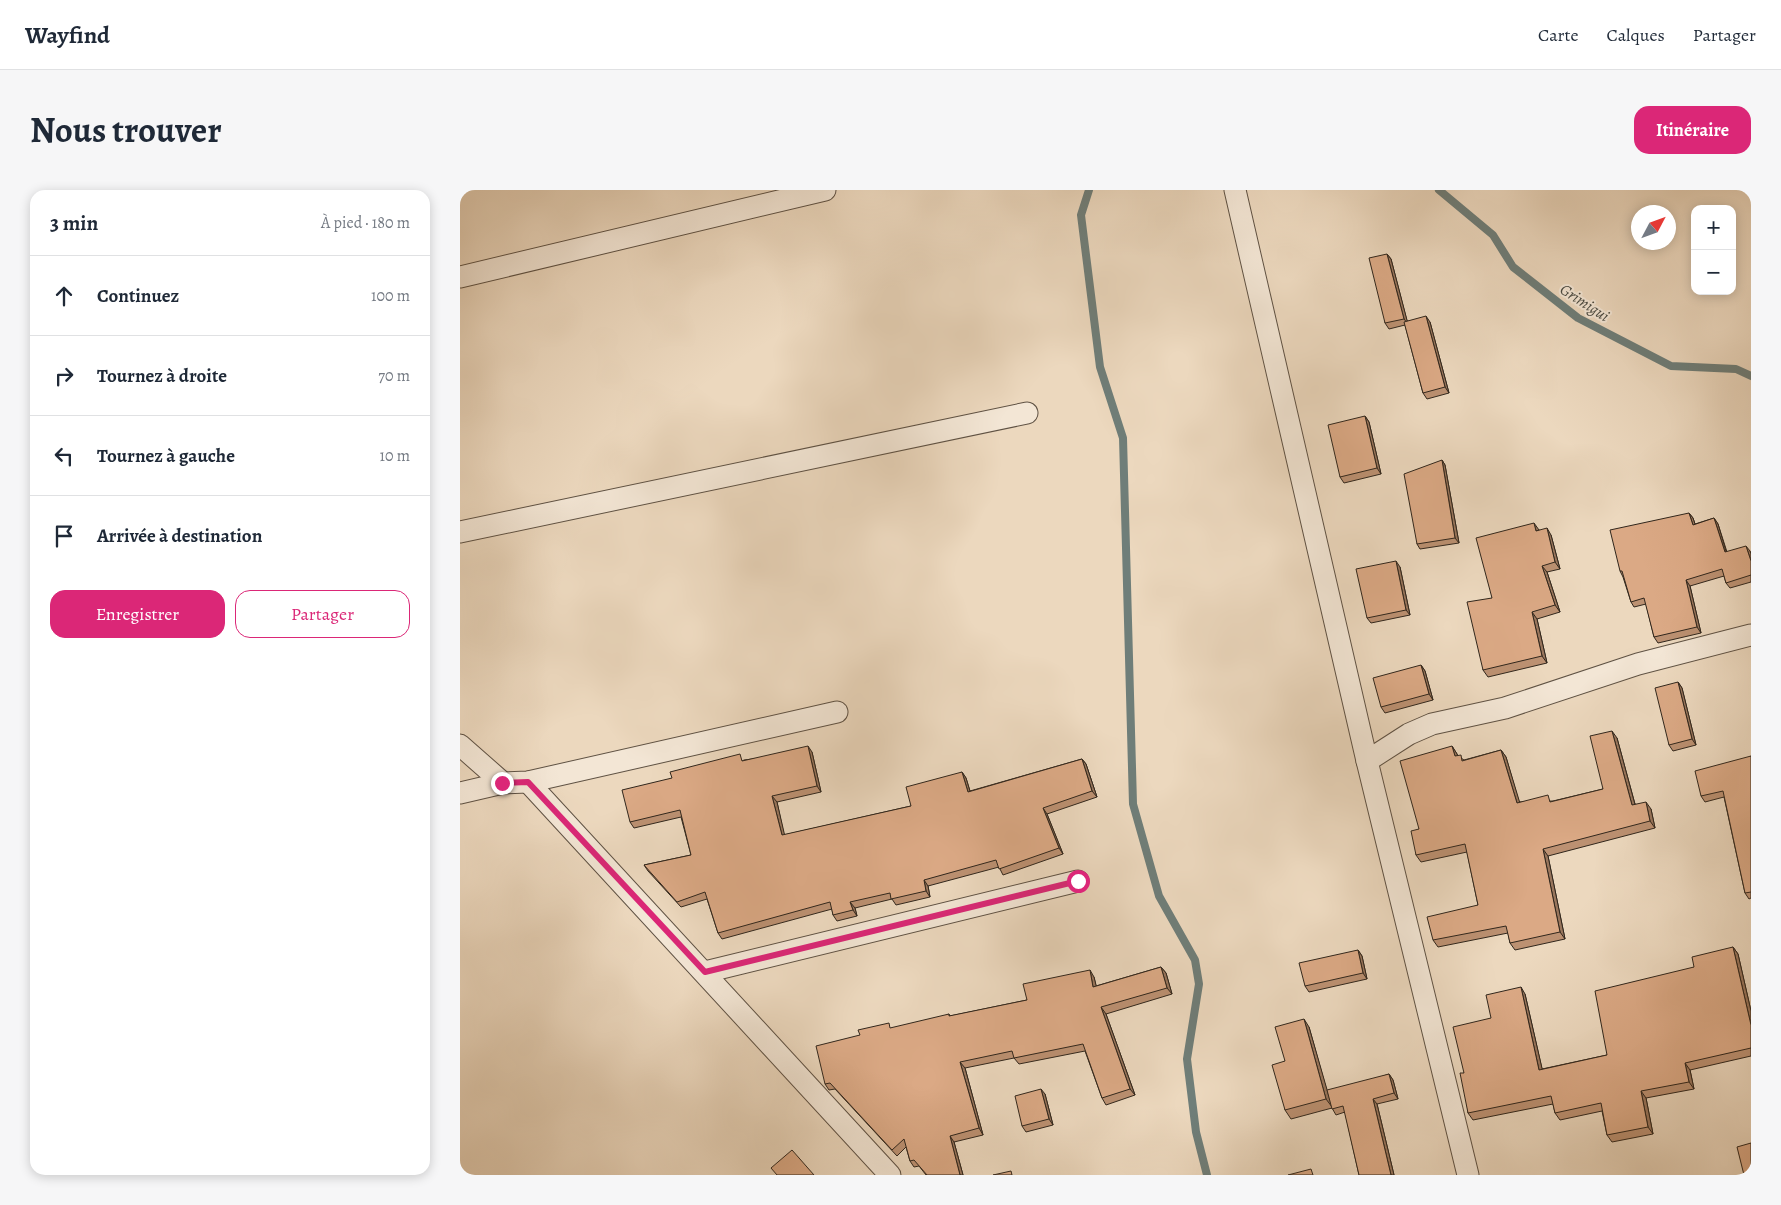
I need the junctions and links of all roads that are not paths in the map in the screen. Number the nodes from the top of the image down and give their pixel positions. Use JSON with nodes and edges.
{"nodes":[{"id":1,"x":826,"y":190,"type":"edge"},
{"id":2,"x":1235,"y":190,"type":"edge"},
{"id":3,"x":460,"y":277,"type":"edge"},
{"id":4,"x":1027,"y":413,"type":"dead end"},
{"id":5,"x":460,"y":532,"type":"edge"},
{"id":6,"x":1751,"y":634,"type":"edge"},
{"id":7,"x":837,"y":712,"type":"dead end"},
{"id":8,"x":460,"y":745,"type":"edge"},
{"id":9,"x":1367,"y":761,"type":"junction"},
{"id":10,"x":528,"y":782,"type":"junction"},
{"id":11,"x":502,"y":783,"type":"junction"},
{"id":12,"x":460,"y":793,"type":"edge"},
{"id":13,"x":1078,"y":881,"type":"dead end"},
{"id":14,"x":705,"y":972,"type":"junction"},
{"id":15,"x":890,"y":1175,"type":"edge"},
{"id":16,"x":1468,"y":1175,"type":"edge"}],
"edges":[{"from":1,"to":3,"type":"street"},
{"from":2,"to":9,"type":"street"},
{"from":4,"to":5,"type":"street"},
{"from":6,"to":9,"type":"street"},
{"from":7,"to":10,"type":"street"},
{"from":8,"to":11,"type":"street"},
{"from":9,"to":16,"type":"street"},
{"from":10,"to":11,"type":"street"},
{"from":10,"to":14,"type":"street"},
{"from":11,"to":12,"type":"street"},
{"from":13,"to":14,"type":"street"},
{"from":14,"to":15,"type":"street"}]}
